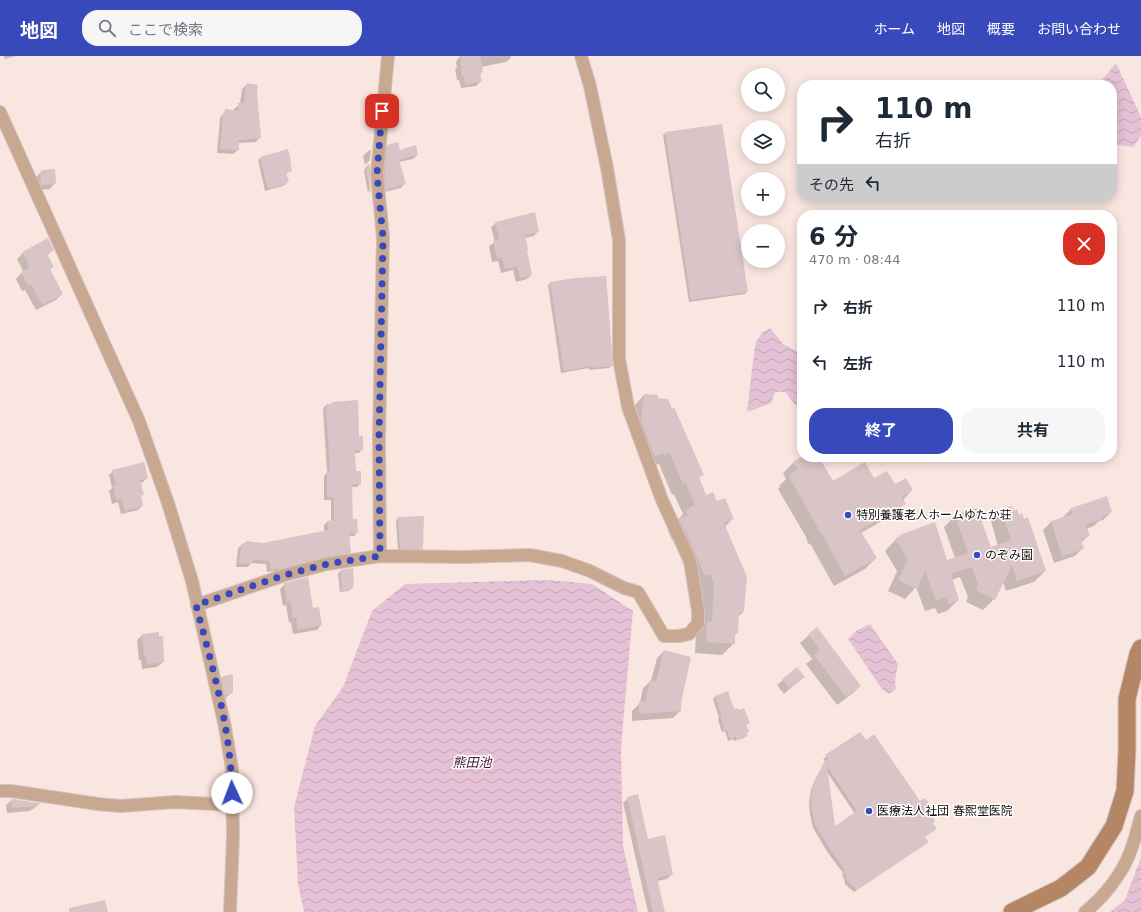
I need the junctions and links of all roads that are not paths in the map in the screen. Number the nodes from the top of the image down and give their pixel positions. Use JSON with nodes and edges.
{"nodes":[{"id":1,"x":388,"y":56,"type":"edge"},
{"id":2,"x":581,"y":56,"type":"edge"},
{"id":3,"x":0,"y":112,"type":"edge"},
{"id":4,"x":380,"y":556,"type":"junction"},
{"id":5,"x":196,"y":605,"type":"junction"},
{"id":6,"x":1141,"y":648,"type":"edge"},
{"id":7,"x":0,"y":792,"type":"edge"},
{"id":8,"x":233,"y":805,"type":"junction"},
{"id":9,"x":1141,"y":816,"type":"edge"},
{"id":10,"x":230,"y":912,"type":"edge"},
{"id":11,"x":1012,"y":912,"type":"edge"},
{"id":12,"x":1085,"y":912,"type":"edge"}],
"edges":[{"from":1,"to":4,"type":"street"},
{"from":2,"to":4,"type":"street"},
{"from":3,"to":5,"type":"street"},
{"from":4,"to":5,"type":"street"},
{"from":5,"to":8,"type":"street"},
{"from":6,"to":11,"type":"street"},
{"from":7,"to":8,"type":"street"},
{"from":8,"to":10,"type":"street"},
{"from":9,"to":12,"type":"street"}]}
